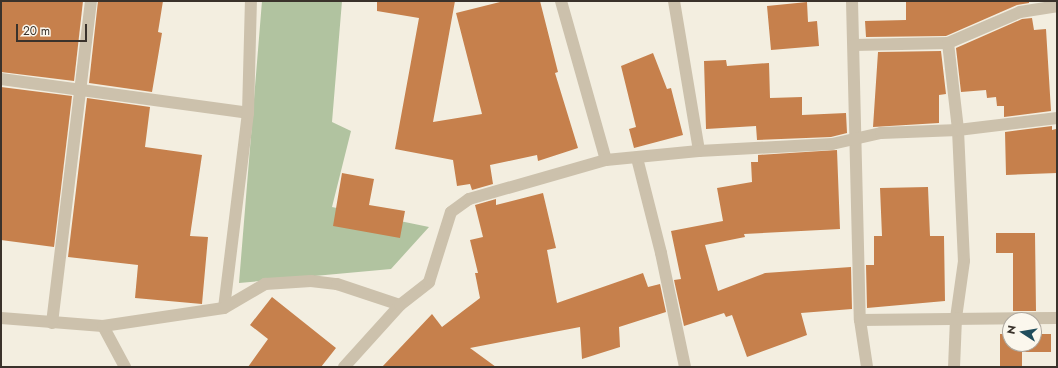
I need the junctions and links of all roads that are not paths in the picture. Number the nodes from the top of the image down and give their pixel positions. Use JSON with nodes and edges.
{"nodes":[{"id":1,"x":91,"y":1,"type":"edge"},
{"id":2,"x":251,"y":1,"type":"edge"},
{"id":3,"x":561,"y":1,"type":"edge"},
{"id":4,"x":674,"y":1,"type":"edge"},
{"id":5,"x":852,"y":1,"type":"edge"},
{"id":6,"x":1057,"y":6,"type":"edge"},
{"id":7,"x":948,"y":43,"type":"junction"},
{"id":8,"x":854,"y":45,"type":"junction"},
{"id":9,"x":1,"y":79,"type":"edge"},
{"id":10,"x":80,"y":90,"type":"junction"},
{"id":11,"x":248,"y":113,"type":"junction"},
{"id":12,"x":1057,"y":118,"type":"edge"},
{"id":13,"x":958,"y":130,"type":"junction"},
{"id":14,"x":854,"y":140,"type":"junction"},
{"id":15,"x":699,"y":151,"type":"junction"},
{"id":16,"x":637,"y":158,"type":"junction"},
{"id":17,"x":606,"y":160,"type":"junction"},
{"id":18,"x":400,"y":305,"type":"junction"},
{"id":19,"x":224,"y":308,"type":"junction"},
{"id":20,"x":1,"y":318,"type":"edge"},
{"id":21,"x":956,"y":318,"type":"junction"},
{"id":22,"x":1057,"y":318,"type":"edge"},
{"id":23,"x":860,"y":320,"type":"junction"},
{"id":24,"x":52,"y":323,"type":"junction"},
{"id":25,"x":103,"y":326,"type":"junction"},
{"id":26,"x":125,"y":367,"type":"edge"},
{"id":27,"x":344,"y":367,"type":"edge"},
{"id":28,"x":685,"y":367,"type":"edge"},
{"id":29,"x":867,"y":367,"type":"edge"},
{"id":30,"x":954,"y":367,"type":"edge"}],
"edges":[{"from":1,"to":10,"type":"street"},
{"from":2,"to":11,"type":"street"},
{"from":3,"to":17,"type":"street"},
{"from":4,"to":15,"type":"street"},
{"from":5,"to":8,"type":"street"},
{"from":6,"to":7,"type":"street"},
{"from":7,"to":8,"type":"street"},
{"from":7,"to":13,"type":"street"},
{"from":8,"to":14,"type":"street"},
{"from":9,"to":10,"type":"street"},
{"from":10,"to":11,"type":"street"},
{"from":10,"to":24,"type":"street"},
{"from":11,"to":19,"type":"street"},
{"from":12,"to":13,"type":"street"},
{"from":13,"to":14,"type":"street"},
{"from":13,"to":21,"type":"street"},
{"from":14,"to":15,"type":"street"},
{"from":14,"to":23,"type":"street"},
{"from":15,"to":16,"type":"street"},
{"from":16,"to":17,"type":"street"},
{"from":16,"to":28,"type":"street"},
{"from":17,"to":18,"type":"street"},
{"from":18,"to":19,"type":"street"},
{"from":18,"to":27,"type":"street"},
{"from":19,"to":25,"type":"street"},
{"from":20,"to":24,"type":"street"},
{"from":21,"to":22,"type":"street"},
{"from":21,"to":23,"type":"street"},
{"from":21,"to":30,"type":"street"},
{"from":23,"to":29,"type":"street"},
{"from":24,"to":25,"type":"street"},
{"from":25,"to":26,"type":"street"}]}
